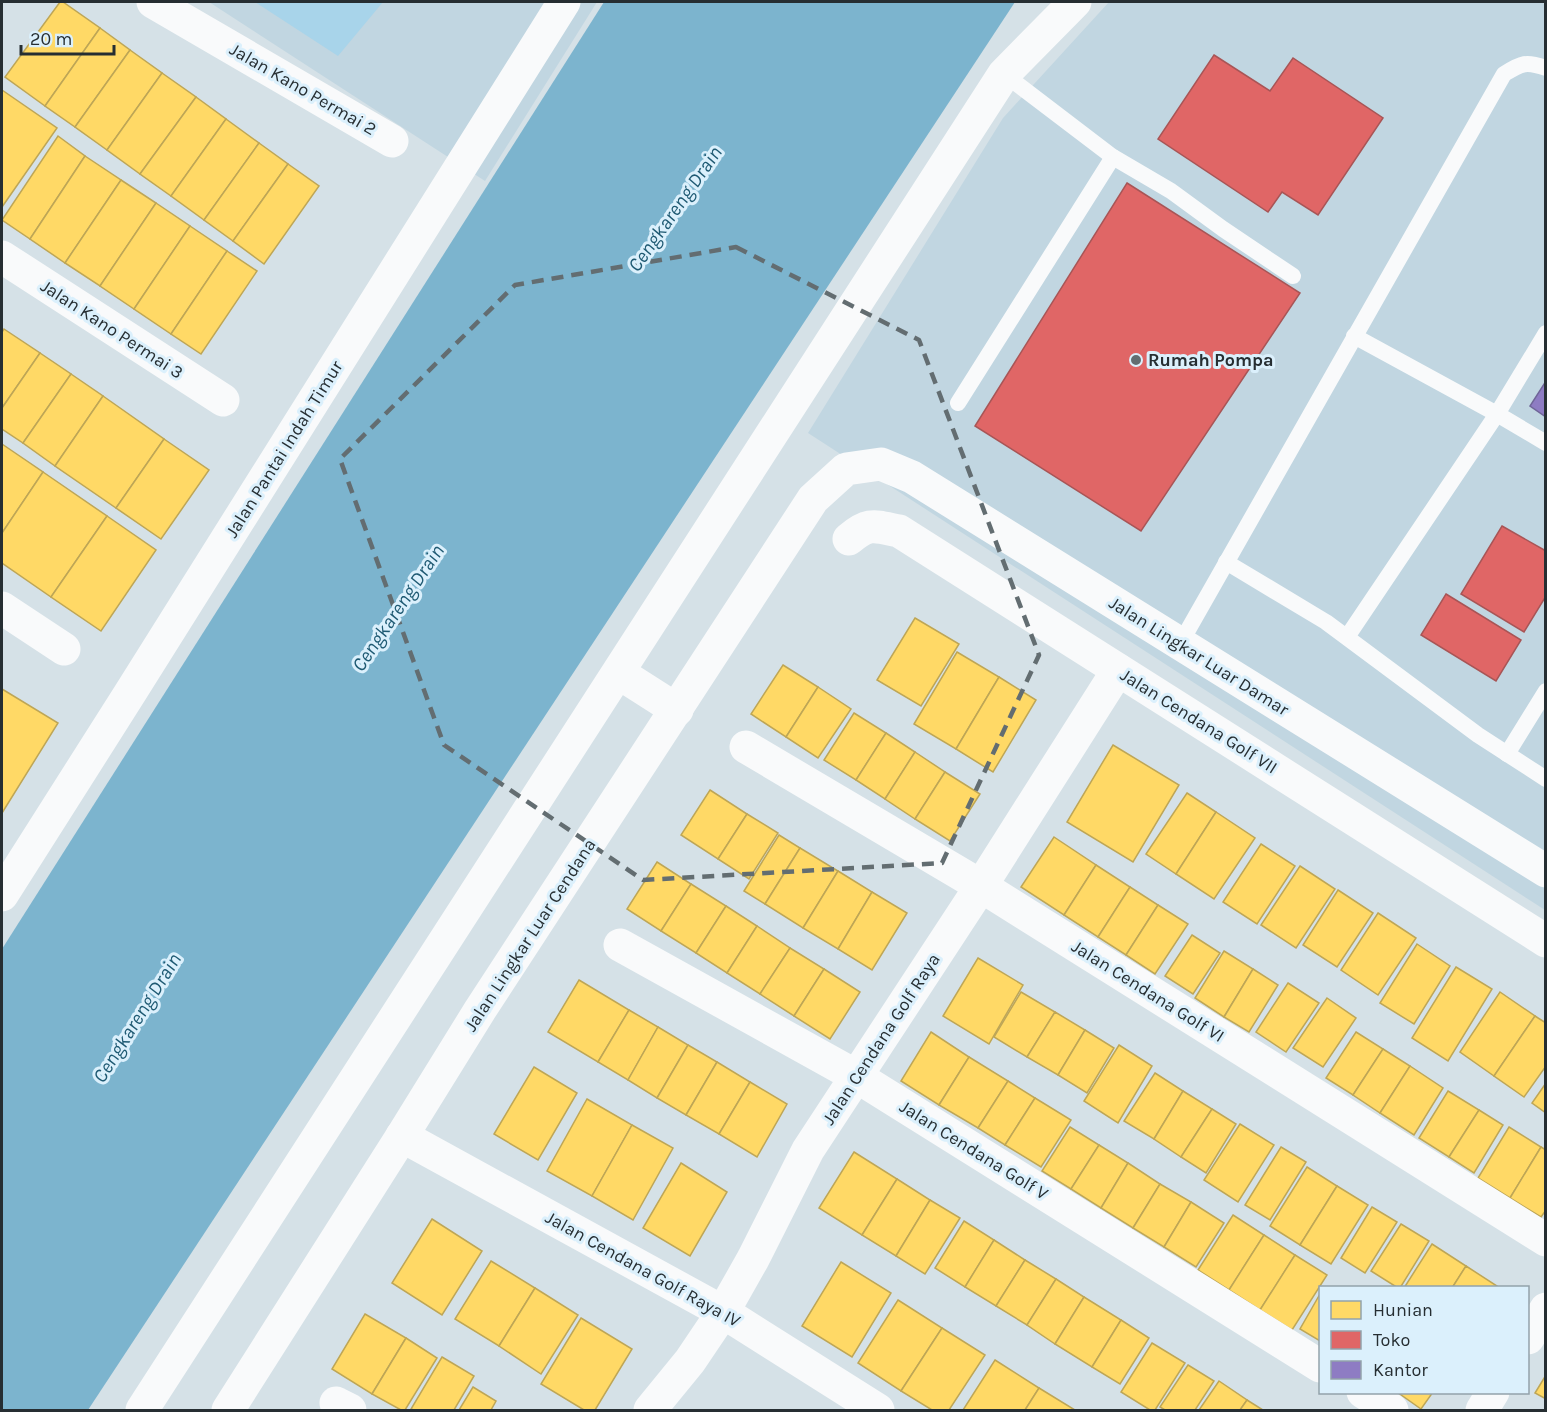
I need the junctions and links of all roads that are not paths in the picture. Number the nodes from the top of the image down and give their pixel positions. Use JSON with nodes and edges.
{"nodes":[{"id":1,"x":153,"y":2,"type":"edge"},
{"id":2,"x":564,"y":2,"type":"edge"},
{"id":3,"x":1075,"y":2,"type":"edge"},
{"id":4,"x":1545,"y":68,"type":"edge"},
{"id":5,"x":1004,"y":74,"type":"junction"},
{"id":6,"x":392,"y":141,"type":"dead end"},
{"id":7,"x":1113,"y":156,"type":"junction"},
{"id":8,"x":2,"y":257,"type":"edge"},
{"id":9,"x":1293,"y":276,"type":"dead end"},
{"id":10,"x":1545,"y":333,"type":"edge"},
{"id":11,"x":1354,"y":336,"type":"junction"},
{"id":12,"x":223,"y":400,"type":"dead end"},
{"id":13,"x":958,"y":404,"type":"dead end"},
{"id":14,"x":1497,"y":414,"type":"junction"},
{"id":15,"x":1545,"y":443,"type":"edge"},
{"id":16,"x":846,"y":469,"type":"joint"},
{"id":17,"x":849,"y":539,"type":"dead end"},
{"id":18,"x":1226,"y":562,"type":"junction"},
{"id":19,"x":2,"y":608,"type":"edge"},
{"id":20,"x":1347,"y":637,"type":"junction"},
{"id":21,"x":1180,"y":644,"type":"junction"},
{"id":22,"x":64,"y":649,"type":"dead end"},
{"id":23,"x":1118,"y":670,"type":"junction"},
{"id":24,"x":619,"y":673,"type":"junction"},
{"id":25,"x":1545,"y":691,"type":"edge"},
{"id":26,"x":676,"y":710,"type":"junction"},
{"id":27,"x":746,"y":747,"type":"dead end"},
{"id":28,"x":1507,"y":754,"type":"junction"},
{"id":29,"x":1545,"y":779,"type":"edge"},
{"id":30,"x":1545,"y":871,"type":"edge"},
{"id":31,"x":981,"y":886,"type":"junction"},
{"id":32,"x":2,"y":895,"type":"edge"},
{"id":33,"x":1545,"y":941,"type":"edge"},
{"id":34,"x":620,"y":945,"type":"dead end"},
{"id":35,"x":856,"y":1076,"type":"junction"},
{"id":36,"x":402,"y":1136,"type":"junction"},
{"id":37,"x":1545,"y":1240,"type":"edge"},
{"id":38,"x":1545,"y":1309,"type":"edge"},
{"id":39,"x":723,"y":1312,"type":"junction"},
{"id":40,"x":1529,"y":1335,"type":"edge"},
{"id":41,"x":1319,"y":1365,"type":"edge"},
{"id":42,"x":1366,"y":1394,"type":"edge"},
{"id":43,"x":1492,"y":1394,"type":"edge"},
{"id":44,"x":142,"y":1410,"type":"edge"},
{"id":45,"x":228,"y":1410,"type":"edge"},
{"id":46,"x":650,"y":1410,"type":"edge"},
{"id":47,"x":878,"y":1410,"type":"edge"},
{"id":48,"x":1392,"y":1410,"type":"edge"},
{"id":49,"x":1482,"y":1410,"type":"edge"}],
"edges":[{"from":1,"to":6,"type":"street","name":"Jalan Kano Permai 2"},
{"from":2,"to":32,"type":"street","name":"Jalan Pantai Indah Timur"},
{"from":3,"to":5,"type":"street"},
{"from":4,"to":11,"type":"lane"},
{"from":5,"to":7,"type":"lane"},
{"from":5,"to":24,"type":"street"},
{"from":7,"to":9,"type":"lane"},
{"from":7,"to":13,"type":"lane"},
{"from":8,"to":12,"type":"street","name":"Jalan Kano Permai 3"},
{"from":10,"to":14,"type":"lane"},
{"from":11,"to":14,"type":"lane"},
{"from":11,"to":18,"type":"lane"},
{"from":14,"to":15,"type":"lane"},
{"from":14,"to":20,"type":"lane"},
{"from":16,"to":21,"type":"street","name":"Jalan Lingkar Luar Damar"},
{"from":16,"to":26,"type":"street","name":"Jalan Lingkar Luar Cendana"},
{"from":17,"to":23,"type":"street","name":"Jalan Cendana Golf VII"},
{"from":18,"to":20,"type":"lane"},
{"from":18,"to":21,"type":"lane"},
{"from":19,"to":22,"type":"street"},
{"from":20,"to":28,"type":"lane"},
{"from":21,"to":30,"type":"street","name":"Jalan Lingkar Luar Damar"},
{"from":23,"to":31,"type":"street","name":"Jalan Cendana Golf Raya"},
{"from":23,"to":33,"type":"street","name":"Jalan Cendana Golf VII"},
{"from":24,"to":26,"type":"street"},
{"from":24,"to":44,"type":"street"},
{"from":25,"to":28,"type":"lane"},
{"from":26,"to":36,"type":"street","name":"Jalan Lingkar Luar Cendana"},
{"from":27,"to":31,"type":"street","name":"Jalan Cendana Golf VI"},
{"from":28,"to":29,"type":"lane"},
{"from":31,"to":35,"type":"street","name":"Jalan Cendana Golf Raya"},
{"from":31,"to":37,"type":"street","name":"Jalan Cendana Golf VI"},
{"from":34,"to":35,"type":"street","name":"Jalan Cendana Golf V"},
{"from":35,"to":39,"type":"street","name":"Jalan Cendana Golf Raya"},
{"from":35,"to":41,"type":"street","name":"Jalan Cendana Golf V"},
{"from":36,"to":39,"type":"street","name":"Jalan Cendana Golf Raya IV"},
{"from":36,"to":45,"type":"street","name":"Jalan Lingkar Luar Cendana"},
{"from":38,"to":40,"type":"street"},
{"from":39,"to":46,"type":"street","name":"Jalan Cendana Golf Raya"},
{"from":39,"to":47,"type":"street","name":"Jalan Cendana Golf Raya IV"},
{"from":42,"to":48,"type":"street"},
{"from":43,"to":49,"type":"street"}]}
